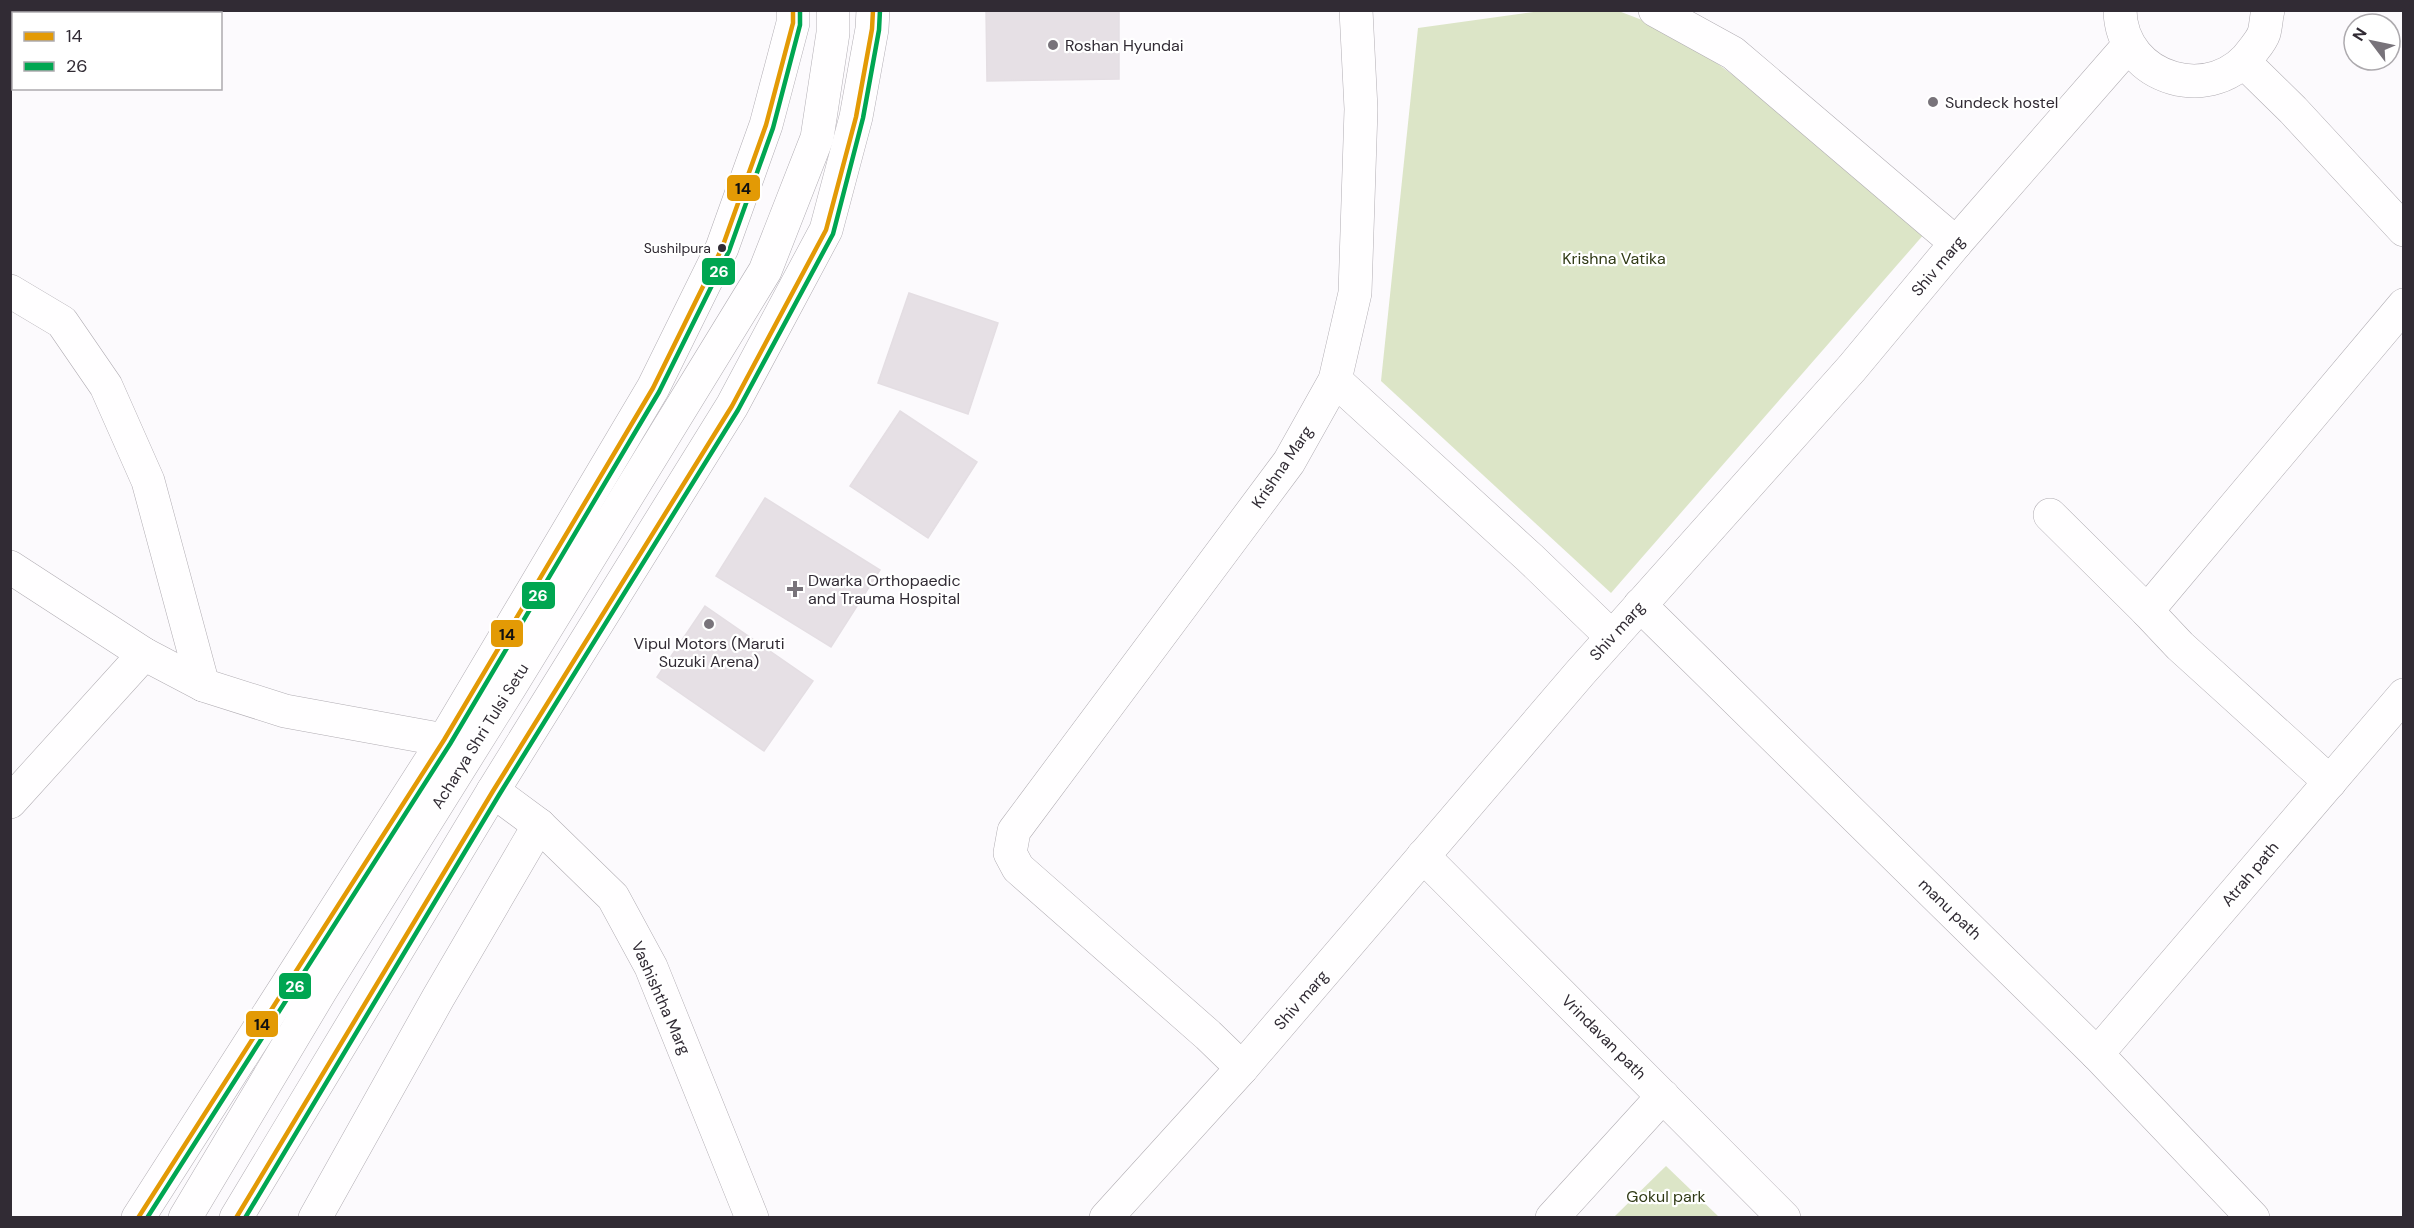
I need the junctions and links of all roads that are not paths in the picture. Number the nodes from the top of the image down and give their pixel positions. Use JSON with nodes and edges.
{"nodes":[{"id":1,"x":793,"y":10,"type":"edge"},
{"id":2,"x":833,"y":10,"type":"edge"},
{"id":3,"x":873,"y":10,"type":"edge"},
{"id":4,"x":1356,"y":10,"type":"edge"},
{"id":5,"x":1655,"y":10,"type":"edge"},
{"id":6,"x":2120,"y":10,"type":"edge"},
{"id":7,"x":2268,"y":10,"type":"edge"},
{"id":8,"x":2129,"y":45,"type":"junction"},
{"id":9,"x":2245,"y":63,"type":"junction"},
{"id":10,"x":2403,"y":230,"type":"edge"},
{"id":11,"x":1956,"y":243,"type":"junction"},
{"id":12,"x":10,"y":291,"type":"edge"},
{"id":13,"x":2403,"y":305,"type":"edge"},
{"id":14,"x":1335,"y":380,"type":"junction"},
{"id":15,"x":2050,"y":515,"type":"dead end"},
{"id":16,"x":10,"y":567,"type":"edge"},
{"id":17,"x":1641,"y":605,"type":"junction"},
{"id":18,"x":2147,"y":611,"type":"junction"},
{"id":19,"x":1612,"y":637,"type":"junction"},
{"id":20,"x":144,"y":654,"type":"junction"},
{"id":21,"x":203,"y":685,"type":"junction"},
{"id":22,"x":2403,"y":695,"type":"edge"},
{"id":23,"x":444,"y":740,"type":"junction"},
{"id":24,"x":2330,"y":782,"type":"junction"},
{"id":25,"x":493,"y":790,"type":"junction"},
{"id":26,"x":10,"y":802,"type":"edge"},
{"id":27,"x":539,"y":825,"type":"junction"},
{"id":28,"x":1423,"y":856,"type":"junction"},
{"id":29,"x":2097,"y":1054,"type":"junction"},
{"id":30,"x":1242,"y":1068,"type":"junction"},
{"id":31,"x":1663,"y":1096,"type":"junction"},
{"id":32,"x":315,"y":1217,"type":"edge"},
{"id":33,"x":138,"y":1218,"type":"edge"},
{"id":34,"x":185,"y":1218,"type":"edge"},
{"id":35,"x":236,"y":1218,"type":"edge"},
{"id":36,"x":752,"y":1218,"type":"edge"},
{"id":37,"x":1106,"y":1218,"type":"edge"},
{"id":38,"x":1552,"y":1218,"type":"edge"},
{"id":39,"x":1785,"y":1218,"type":"edge"},
{"id":40,"x":2253,"y":1218,"type":"edge"}],
"edges":[{"from":1,"to":23,"type":"main road"},
{"from":2,"to":34,"type":"main road","name":"Acharya Shri Tulsi Setu"},
{"from":3,"to":25,"type":"main road"},
{"from":4,"to":14,"type":"main road","name":"Krishna Marg"},
{"from":5,"to":11,"type":"main road"},
{"from":6,"to":8,"type":"main road"},
{"from":7,"to":9,"type":"main road"},
{"from":8,"to":9,"type":"main road"},
{"from":8,"to":11,"type":"main road","name":"Shiv marg"},
{"from":9,"to":10,"type":"main road"},
{"from":11,"to":17,"type":"main road","name":"Shiv marg"},
{"from":12,"to":21,"type":"main road"},
{"from":13,"to":18,"type":"main road"},
{"from":14,"to":19,"type":"main road"},
{"from":14,"to":30,"type":"main road","name":"Krishna Marg"},
{"from":15,"to":18,"type":"main road"},
{"from":16,"to":20,"type":"main road"},
{"from":17,"to":19,"type":"main road","name":"Shiv marg"},
{"from":17,"to":29,"type":"main road","name":"manu path"},
{"from":18,"to":24,"type":"main road"},
{"from":19,"to":28,"type":"main road","name":"Shiv marg"},
{"from":20,"to":21,"type":"main road"},
{"from":20,"to":26,"type":"main road"},
{"from":21,"to":23,"type":"main road"},
{"from":22,"to":24,"type":"main road","name":"Atrah path"},
{"from":23,"to":33,"type":"main road"},
{"from":24,"to":29,"type":"main road","name":"Atrah path"},
{"from":25,"to":27,"type":"main road","name":"Vashishtha Marg"},
{"from":25,"to":35,"type":"main road"},
{"from":27,"to":32,"type":"main road"},
{"from":27,"to":36,"type":"main road","name":"Vashishtha Marg"},
{"from":28,"to":30,"type":"main road","name":"Shiv marg"},
{"from":28,"to":31,"type":"main road","name":"Vrindavan path"},
{"from":29,"to":40,"type":"main road","name":"manu path"},
{"from":30,"to":37,"type":"main road","name":"Shiv marg"},
{"from":31,"to":38,"type":"main road"},
{"from":31,"to":39,"type":"main road","name":"Vrindavan path"}]}
